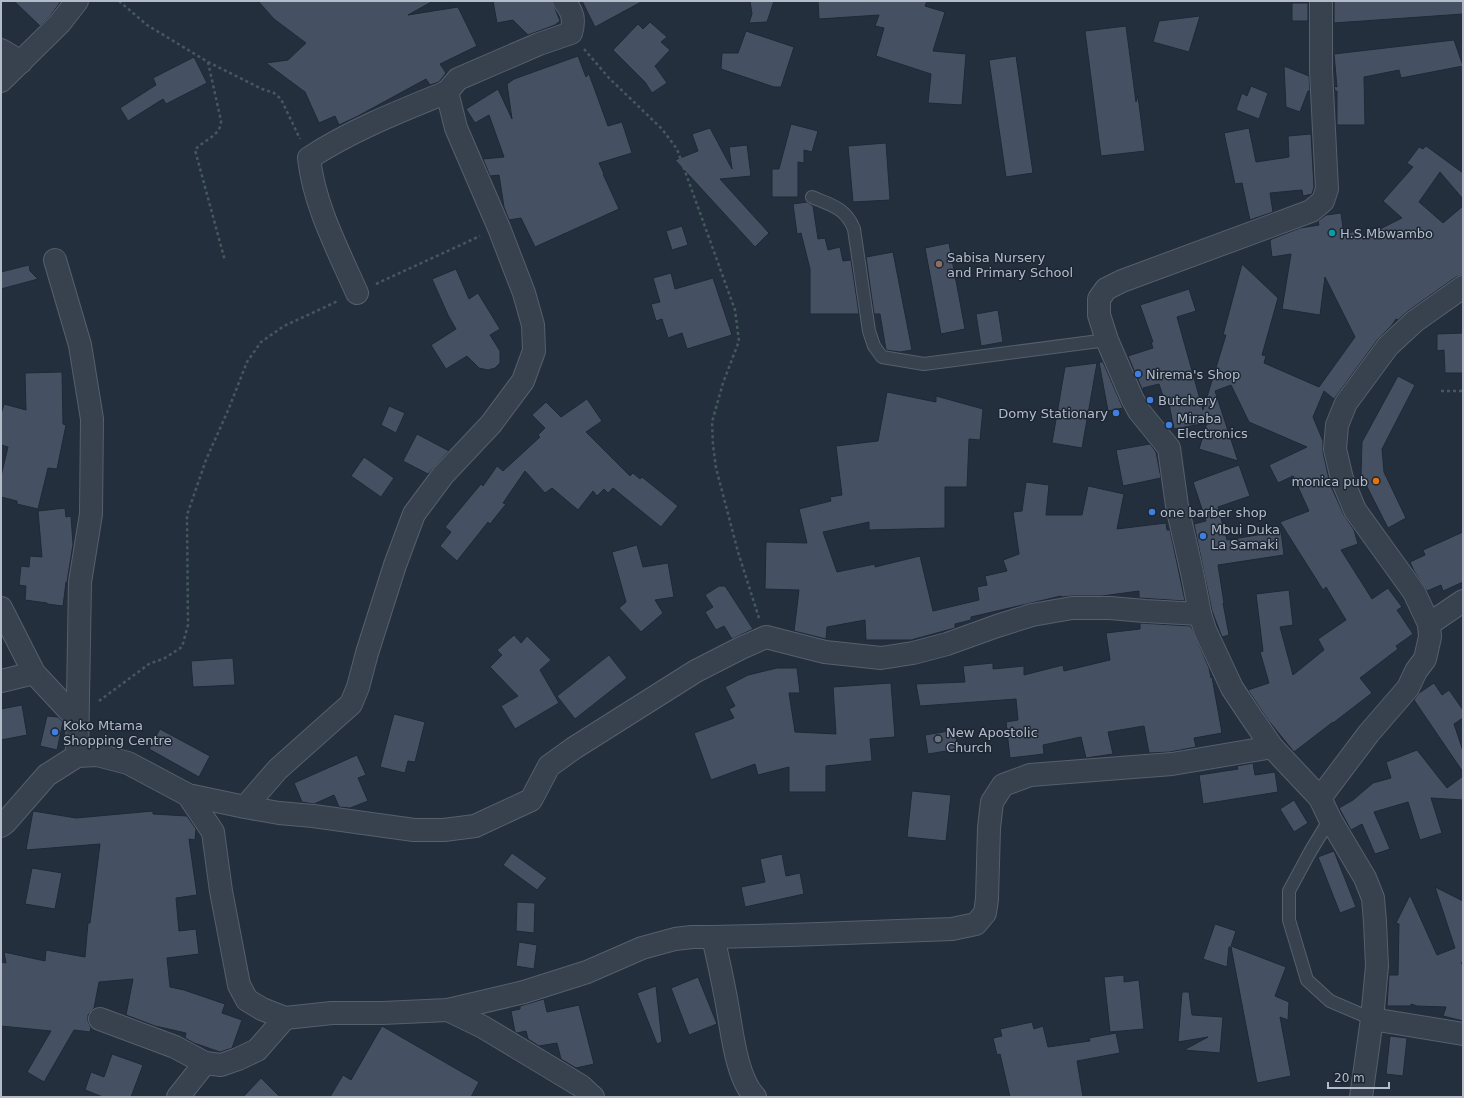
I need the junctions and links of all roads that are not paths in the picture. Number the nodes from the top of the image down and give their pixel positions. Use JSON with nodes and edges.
{"nodes":[{"id":1,"x":77,"y":1,"type":"edge"},
{"id":2,"x":564,"y":1,"type":"edge"},
{"id":3,"x":1321,"y":1,"type":"edge"},
{"id":4,"x":1,"y":50,"type":"edge"},
{"id":5,"x":21,"y":62,"type":"junction"},
{"id":6,"x":1,"y":81,"type":"edge"},
{"id":7,"x":447,"y":92,"type":"junction"},
{"id":8,"x":812,"y":197,"type":"dead end"},
{"id":9,"x":55,"y":260,"type":"dead end"},
{"id":10,"x":1463,"y":287,"type":"edge"},
{"id":11,"x":356,"y":293,"type":"road end"},
{"id":12,"x":1107,"y":340,"type":"junction"},
{"id":13,"x":1463,"y":601,"type":"edge"},
{"id":14,"x":1,"y":608,"type":"edge"},
{"id":15,"x":1200,"y":614,"type":"junction"},
{"id":16,"x":1429,"y":624,"type":"junction"},
{"id":17,"x":34,"y":673,"type":"junction"},
{"id":18,"x":1,"y":681,"type":"edge"},
{"id":19,"x":76,"y":718,"type":"junction"},
{"id":20,"x":1272,"y":747,"type":"junction"},
{"id":21,"x":77,"y":756,"type":"junction"},
{"id":22,"x":188,"y":795,"type":"junction"},
{"id":23,"x":1320,"y":798,"type":"junction"},
{"id":24,"x":245,"y":807,"type":"junction"},
{"id":25,"x":1330,"y":819,"type":"junction"},
{"id":26,"x":1,"y":826,"type":"edge"},
{"id":27,"x":712,"y":937,"type":"junction"},
{"id":28,"x":448,"y":1010,"type":"junction"},
{"id":29,"x":286,"y":1018,"type":"junction"},
{"id":30,"x":100,"y":1019,"type":"dead end"},
{"id":31,"x":1372,"y":1019,"type":"junction"},
{"id":32,"x":1463,"y":1034,"type":"edge"},
{"id":33,"x":205,"y":1063,"type":"junction"},
{"id":34,"x":178,"y":1097,"type":"edge"},
{"id":35,"x":593,"y":1097,"type":"edge"},
{"id":36,"x":755,"y":1097,"type":"edge"},
{"id":37,"x":1361,"y":1097,"type":"edge"}],
"edges":[{"from":1,"to":5,"type":"street"},
{"from":2,"to":7,"type":"street"},
{"from":3,"to":12,"type":"street"},
{"from":4,"to":5,"type":"street"},
{"from":5,"to":6,"type":"street"},
{"from":7,"to":11,"type":"street"},
{"from":7,"to":24,"type":"street"},
{"from":8,"to":12,"type":"lane"},
{"from":9,"to":19,"type":"street"},
{"from":10,"to":16,"type":"street"},
{"from":12,"to":15,"type":"street"},
{"from":13,"to":16,"type":"street"},
{"from":14,"to":17,"type":"street"},
{"from":15,"to":20,"type":"street"},
{"from":15,"to":24,"type":"street"},
{"from":16,"to":23,"type":"street"},
{"from":17,"to":18,"type":"street"},
{"from":17,"to":19,"type":"street"},
{"from":19,"to":21,"type":"street"},
{"from":20,"to":23,"type":"street"},
{"from":20,"to":27,"type":"street"},
{"from":21,"to":22,"type":"street"},
{"from":21,"to":26,"type":"street"},
{"from":22,"to":24,"type":"street"},
{"from":22,"to":29,"type":"street"},
{"from":23,"to":25,"type":"street"},
{"from":25,"to":31,"type":"street"},
{"from":25,"to":31,"type":"lane"},
{"from":27,"to":28,"type":"street"},
{"from":27,"to":36,"type":"street"},
{"from":28,"to":29,"type":"street"},
{"from":28,"to":35,"type":"street"},
{"from":29,"to":33,"type":"street"},
{"from":30,"to":33,"type":"street"},
{"from":31,"to":32,"type":"street"},
{"from":31,"to":37,"type":"street"},
{"from":33,"to":34,"type":"street"}]}
